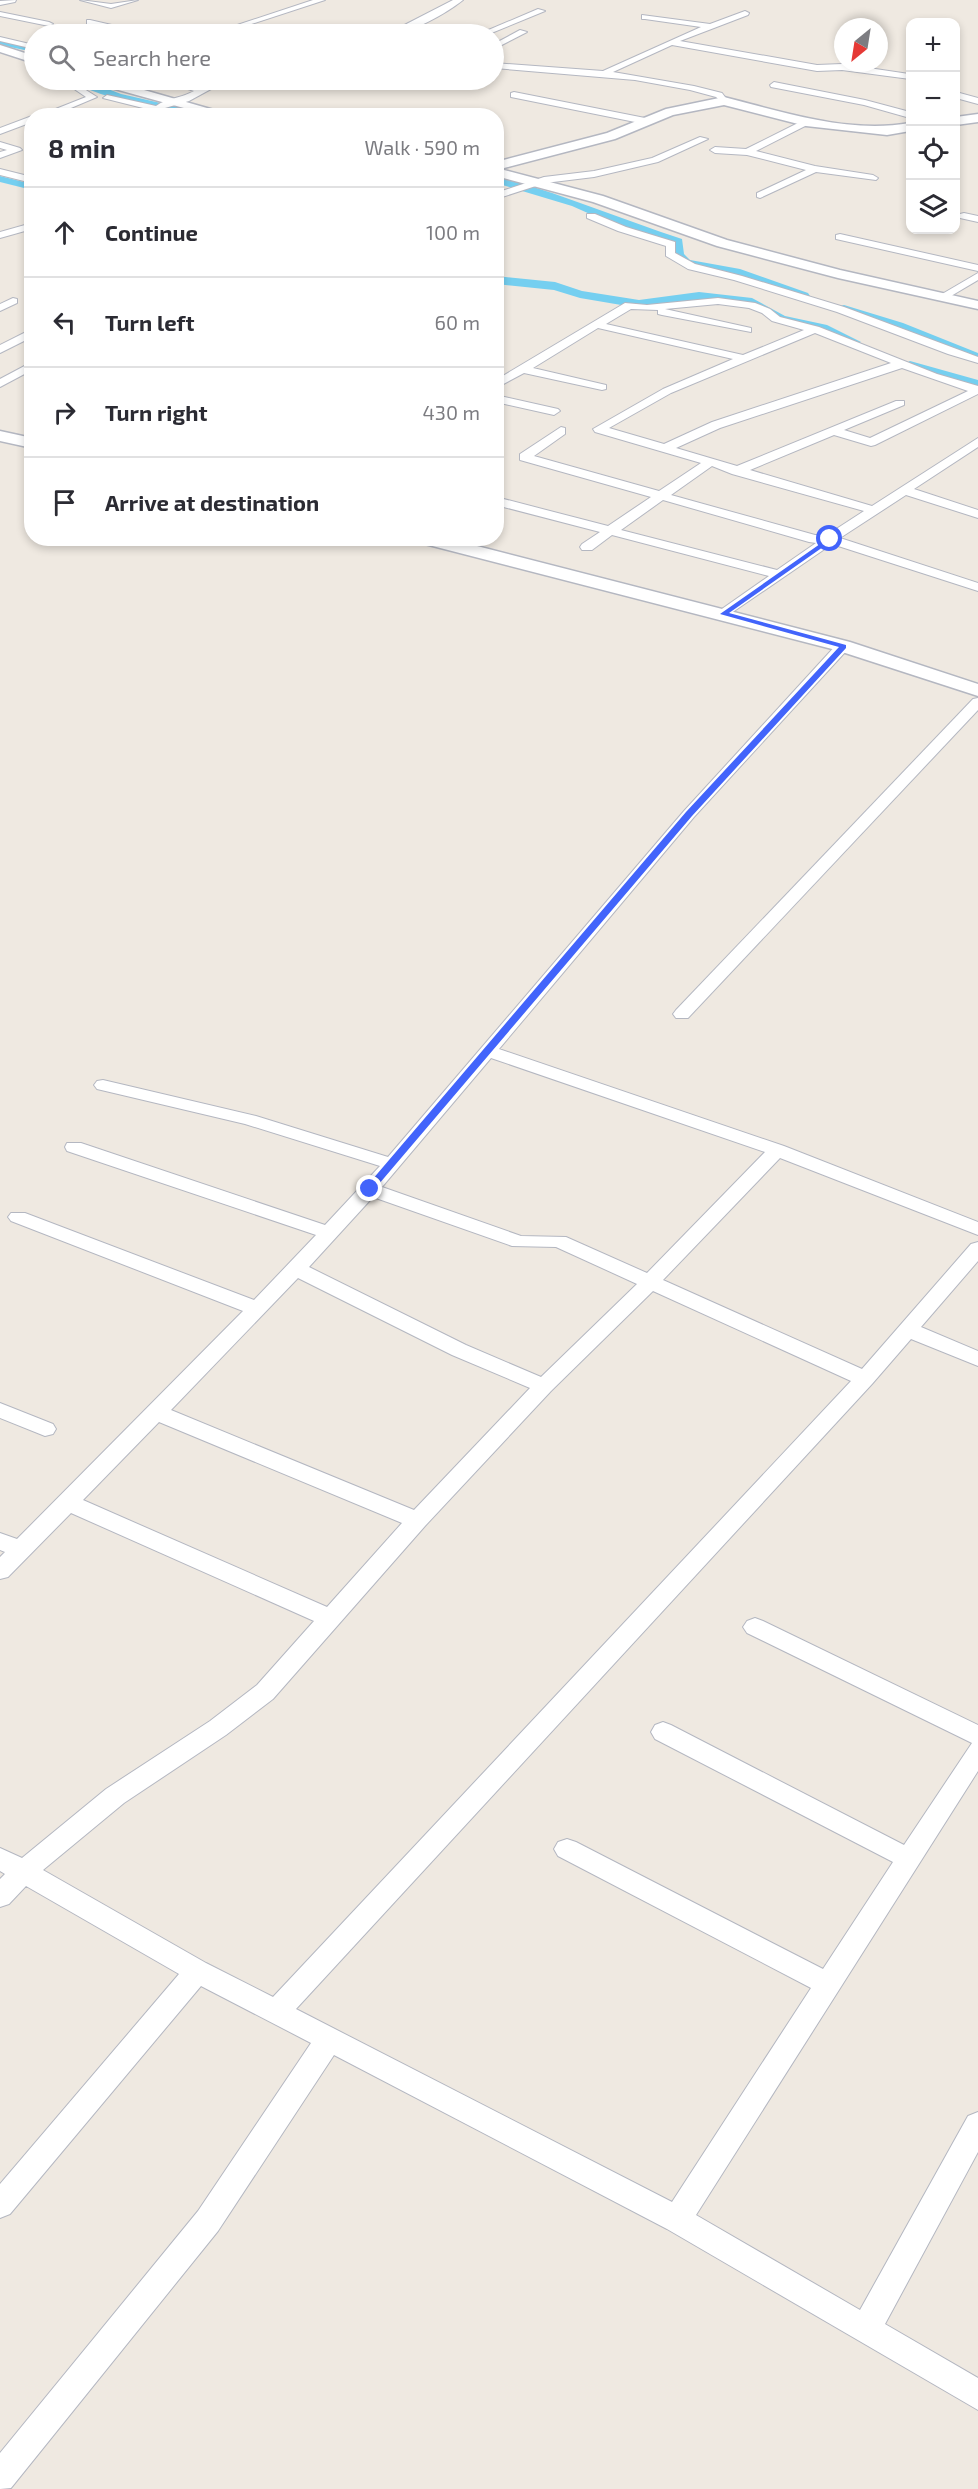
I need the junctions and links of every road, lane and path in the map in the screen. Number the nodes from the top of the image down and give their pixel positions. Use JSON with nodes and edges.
{"nodes":[{"id":1,"x":12,"y":0,"type":"edge"},
{"id":2,"x":84,"y":0,"type":"edge"},
{"id":3,"x":134,"y":0,"type":"edge"},
{"id":4,"x":321,"y":0,"type":"edge"},
{"id":5,"x":459,"y":0,"type":"edge"},
{"id":6,"x":0,"y":3,"type":"edge"},
{"id":7,"x":541,"y":10,"type":"dead end"},
{"id":8,"x":745,"y":13,"type":"dead end"},
{"id":9,"x":0,"y":14,"type":"edge"},
{"id":10,"x":645,"y":17,"type":"dead end"},
{"id":11,"x":90,"y":22,"type":"dead end"},
{"id":12,"x":50,"y":24,"type":"dead end"},
{"id":13,"x":98,"y":24,"type":"edge"},
{"id":14,"x":245,"y":24,"type":"edge"},
{"id":15,"x":417,"y":24,"type":"edge"},
{"id":16,"x":504,"y":25,"type":"edge"},
{"id":17,"x":710,"y":27,"type":"junction"},
{"id":18,"x":523,"y":32,"type":"dead end"},
{"id":19,"x":0,"y":39,"type":"edge"},
{"id":20,"x":504,"y":42,"type":"edge"},
{"id":21,"x":671,"y":42,"type":"junction"},
{"id":22,"x":24,"y":45,"type":"edge"},
{"id":23,"x":6,"y":49,"type":"edge"},
{"id":24,"x":0,"y":54,"type":"edge"},
{"id":25,"x":24,"y":56,"type":"edge"},
{"id":26,"x":504,"y":67,"type":"edge"},
{"id":27,"x":606,"y":72,"type":"junction"},
{"id":28,"x":906,"y":77,"type":"edge"},
{"id":29,"x":774,"y":85,"type":"dead end"},
{"id":30,"x":81,"y":90,"type":"edge"},
{"id":31,"x":124,"y":90,"type":"edge"},
{"id":32,"x":201,"y":90,"type":"edge"},
{"id":33,"x":514,"y":95,"type":"dead end"},
{"id":34,"x":960,"y":96,"type":"edge"},
{"id":35,"x":107,"y":98,"type":"dead end"},
{"id":36,"x":724,"y":101,"type":"junction"},
{"id":37,"x":978,"y":101,"type":"edge"},
{"id":38,"x":164,"y":105,"type":"junction"},
{"id":39,"x":63,"y":108,"type":"edge"},
{"id":40,"x":171,"y":108,"type":"edge"},
{"id":41,"x":182,"y":108,"type":"edge"},
{"id":42,"x":906,"y":114,"type":"edge"},
{"id":43,"x":978,"y":118,"type":"edge"},
{"id":44,"x":960,"y":120,"type":"edge"},
{"id":45,"x":645,"y":121,"type":"junction"},
{"id":46,"x":0,"y":122,"type":"edge"},
{"id":47,"x":24,"y":122,"type":"edge"},
{"id":48,"x":806,"y":122,"type":"junction"},
{"id":49,"x":15,"y":125,"type":"junction"},
{"id":50,"x":906,"y":128,"type":"edge"},
{"id":51,"x":0,"y":131,"type":"edge"},
{"id":52,"x":703,"y":139,"type":"dead end"},
{"id":53,"x":0,"y":145,"type":"edge"},
{"id":54,"x":715,"y":150,"type":"dead end"},
{"id":55,"x":747,"y":152,"type":"junction"},
{"id":56,"x":0,"y":155,"type":"edge"},
{"id":57,"x":504,"y":164,"type":"edge"},
{"id":58,"x":815,"y":169,"type":"junction"},
{"id":59,"x":0,"y":172,"type":"edge"},
{"id":60,"x":504,"y":175,"type":"edge"},
{"id":61,"x":24,"y":178,"type":"edge"},
{"id":62,"x":873,"y":178,"type":"dead end"},
{"id":63,"x":534,"y":184,"type":"junction"},
{"id":64,"x":504,"y":188,"type":"edge"},
{"id":65,"x":517,"y":190,"type":"junction"},
{"id":66,"x":504,"y":194,"type":"edge"},
{"id":67,"x":760,"y":195,"type":"dead end"},
{"id":68,"x":591,"y":216,"type":"dead end"},
{"id":69,"x":964,"y":216,"type":"dead end"},
{"id":70,"x":978,"y":219,"type":"edge"},
{"id":71,"x":660,"y":226,"type":"junction"},
{"id":72,"x":24,"y":228,"type":"edge"},
{"id":73,"x":0,"y":235,"type":"edge"},
{"id":74,"x":641,"y":235,"type":"junction"},
{"id":75,"x":840,"y":237,"type":"dead end"},
{"id":76,"x":978,"y":268,"type":"edge"},
{"id":77,"x":978,"y":276,"type":"edge"},
{"id":78,"x":942,"y":297,"type":"junction"},
{"id":79,"x":13,"y":301,"type":"dead end"},
{"id":80,"x":978,"y":305,"type":"edge"},
{"id":81,"x":0,"y":308,"type":"edge"},
{"id":82,"x":647,"y":308,"type":"junction"},
{"id":83,"x":598,"y":325,"type":"junction"},
{"id":84,"x":815,"y":329,"type":"junction"},
{"id":85,"x":747,"y":330,"type":"dead end"},
{"id":86,"x":24,"y":336,"type":"edge"},
{"id":87,"x":0,"y":350,"type":"edge"},
{"id":88,"x":742,"y":358,"type":"junction"},
{"id":89,"x":978,"y":360,"type":"edge"},
{"id":90,"x":901,"y":364,"type":"junction"},
{"id":91,"x":523,"y":369,"type":"junction"},
{"id":92,"x":24,"y":370,"type":"edge"},
{"id":93,"x":504,"y":380,"type":"edge"},
{"id":94,"x":0,"y":384,"type":"edge"},
{"id":95,"x":603,"y":387,"type":"dead end"},
{"id":96,"x":978,"y":390,"type":"edge"},
{"id":97,"x":504,"y":400,"type":"edge"},
{"id":98,"x":900,"y":403,"type":"dead end"},
{"id":99,"x":554,"y":411,"type":"dead end"},
{"id":100,"x":834,"y":430,"type":"junction"},
{"id":101,"x":561,"y":431,"type":"dead end"},
{"id":102,"x":0,"y":435,"type":"edge"},
{"id":103,"x":24,"y":441,"type":"edge"},
{"id":104,"x":976,"y":445,"type":"edge"},
{"id":105,"x":663,"y":449,"type":"junction"},
{"id":106,"x":709,"y":463,"type":"junction"},
{"id":107,"x":736,"y":471,"type":"junction"},
{"id":108,"x":904,"y":490,"type":"junction"},
{"id":109,"x":663,"y":496,"type":"junction"},
{"id":110,"x":504,"y":503,"type":"edge"},
{"id":111,"x":873,"y":510,"type":"junction"},
{"id":112,"x":978,"y":514,"type":"edge"},
{"id":113,"x":612,"y":531,"type":"junction"},
{"id":114,"x":830,"y":539,"type":"junction"},
{"id":115,"x":455,"y":546,"type":"edge"},
{"id":116,"x":587,"y":547,"type":"dead end"},
{"id":117,"x":779,"y":575,"type":"junction"},
{"id":118,"x":978,"y":587,"type":"edge"},
{"id":119,"x":724,"y":614,"type":"junction"},
{"id":120,"x":843,"y":646,"type":"junction"},
{"id":121,"x":978,"y":690,"type":"edge"},
{"id":122,"x":978,"y":702,"type":"edge"},
{"id":123,"x":682,"y":1014,"type":"dead end"},
{"id":124,"x":488,"y":1051,"type":"junction"},
{"id":125,"x":103,"y":1085,"type":"dead end"},
{"id":126,"x":74,"y":1147,"type":"dead end"},
{"id":127,"x":777,"y":1150,"type":"junction"},
{"id":128,"x":392,"y":1164,"type":"junction"},
{"id":129,"x":370,"y":1189,"type":"junction"},
{"id":130,"x":18,"y":1217,"type":"dead end"},
{"id":131,"x":978,"y":1229,"type":"edge"},
{"id":132,"x":329,"y":1233,"type":"junction"},
{"id":133,"x":978,"y":1248,"type":"edge"},
{"id":134,"x":296,"y":1269,"type":"junction"},
{"id":135,"x":650,"y":1282,"type":"junction"},
{"id":136,"x":257,"y":1309,"type":"junction"},
{"id":137,"x":908,"y":1330,"type":"junction"},
{"id":138,"x":978,"y":1359,"type":"edge"},
{"id":139,"x":865,"y":1379,"type":"junction"},
{"id":140,"x":544,"y":1386,"type":"junction"},
{"id":141,"x":0,"y":1410,"type":"edge"},
{"id":142,"x":156,"y":1412,"type":"junction"},
{"id":143,"x":45,"y":1429,"type":"dead end"},
{"id":144,"x":67,"y":1502,"type":"junction"},
{"id":145,"x":417,"y":1520,"type":"junction"},
{"id":146,"x":0,"y":1541,"type":"edge"},
{"id":147,"x":21,"y":1550,"type":"junction"},
{"id":148,"x":0,"y":1571,"type":"edge"},
{"id":149,"x":330,"y":1618,"type":"junction"},
{"id":150,"x":755,"y":1628,"type":"dead end"},
{"id":151,"x":663,"y":1732,"type":"dead end"},
{"id":152,"x":978,"y":1736,"type":"edge"},
{"id":153,"x":978,"y":1751,"type":"edge"},
{"id":154,"x":567,"y":1849,"type":"dead end"},
{"id":155,"x":909,"y":1859,"type":"junction"},
{"id":156,"x":12,"y":1865,"type":"edge"},
{"id":157,"x":0,"y":1896,"type":"edge"},
{"id":158,"x":197,"y":1971,"type":"junction"},
{"id":159,"x":828,"y":1984,"type":"junction"},
{"id":160,"x":276,"y":2012,"type":"junction"},
{"id":161,"x":329,"y":2039,"type":"junction"},
{"id":162,"x":978,"y":2125,"type":"edge"},
{"id":163,"x":0,"y":2205,"type":"edge"},
{"id":164,"x":677,"y":2219,"type":"junction"},
{"id":165,"x":866,"y":2329,"type":"junction"},
{"id":166,"x":978,"y":2395,"type":"edge"},
{"id":167,"x":0,"y":2477,"type":"edge"}],
"edges":[{"from":1,"to":6,"type":"street"},
{"from":2,"to":3,"type":"street"},
{"from":4,"to":14,"type":"street"},
{"from":5,"to":15,"type":"street"},
{"from":7,"to":16,"type":"street"},
{"from":8,"to":17,"type":"street"},
{"from":9,"to":12,"type":"street"},
{"from":10,"to":17,"type":"street"},
{"from":11,"to":13,"type":"street"},
{"from":17,"to":21,"type":"street"},
{"from":18,"to":20,"type":"street"},
{"from":19,"to":22,"type":"street"},
{"from":21,"to":27,"type":"street"},
{"from":21,"to":28,"type":"street"},
{"from":23,"to":24,"type":"street"},
{"from":23,"to":25,"type":"street"},
{"from":26,"to":27,"type":"street"},
{"from":27,"to":36,"type":"street"},
{"from":29,"to":42,"type":"street"},
{"from":30,"to":39,"type":"street"},
{"from":31,"to":38,"type":"street"},
{"from":32,"to":38,"type":"street"},
{"from":33,"to":45,"type":"street"},
{"from":34,"to":37,"type":"street"},
{"from":35,"to":38,"type":"street"},
{"from":36,"to":45,"type":"street"},
{"from":36,"to":48,"type":"street"},
{"from":38,"to":40,"type":"street"},
{"from":38,"to":41,"type":"street"},
{"from":43,"to":44,"type":"street"},
{"from":45,"to":57,"type":"street"},
{"from":46,"to":49,"type":"street"},
{"from":47,"to":49,"type":"street"},
{"from":48,"to":50,"type":"street"},
{"from":48,"to":55,"type":"street"},
{"from":49,"to":51,"type":"street"},
{"from":52,"to":63,"type":"street"},
{"from":53,"to":56,"type":"street"},
{"from":54,"to":55,"type":"street"},
{"from":55,"to":58,"type":"street"},
{"from":58,"to":62,"type":"street"},
{"from":58,"to":67,"type":"street"},
{"from":59,"to":61,"type":"street"},
{"from":60,"to":63,"type":"street"},
{"from":63,"to":65,"type":"street"},
{"from":63,"to":71,"type":"street"},
{"from":64,"to":65,"type":"street"},
{"from":65,"to":66,"type":"street"},
{"from":68,"to":74,"type":"street"},
{"from":69,"to":70,"type":"street"},
{"from":71,"to":74,"type":"street"},
{"from":71,"to":78,"type":"street"},
{"from":72,"to":73,"type":"street"},
{"from":74,"to":89,"type":"street"},
{"from":75,"to":76,"type":"street"},
{"from":77,"to":78,"type":"street"},
{"from":78,"to":80,"type":"street"},
{"from":79,"to":81,"type":"street"},
{"from":82,"to":83,"type":"street"},
{"from":82,"to":84,"type":"street"},
{"from":82,"to":85,"type":"street"},
{"from":83,"to":88,"type":"street"},
{"from":83,"to":91,"type":"street"},
{"from":84,"to":88,"type":"street"},
{"from":84,"to":90,"type":"street"},
{"from":86,"to":87,"type":"street"},
{"from":88,"to":105,"type":"street"},
{"from":90,"to":96,"type":"street"},
{"from":90,"to":105,"type":"street"},
{"from":91,"to":93,"type":"street"},
{"from":91,"to":95,"type":"street"},
{"from":92,"to":94,"type":"street"},
{"from":96,"to":100,"type":"street"},
{"from":97,"to":99,"type":"street"},
{"from":98,"to":100,"type":"street"},
{"from":100,"to":107,"type":"street"},
{"from":101,"to":109,"type":"street"},
{"from":102,"to":103,"type":"street"},
{"from":104,"to":108,"type":"street"},
{"from":105,"to":106,"type":"street"},
{"from":106,"to":107,"type":"street"},
{"from":106,"to":109,"type":"street"},
{"from":107,"to":111,"type":"street"},
{"from":108,"to":111,"type":"street"},
{"from":108,"to":112,"type":"street"},
{"from":109,"to":113,"type":"street"},
{"from":109,"to":114,"type":"street"},
{"from":110,"to":113,"type":"street"},
{"from":111,"to":114,"type":"street"},
{"from":113,"to":116,"type":"street"},
{"from":113,"to":117,"type":"street"},
{"from":114,"to":117,"type":"street"},
{"from":114,"to":118,"type":"street"},
{"from":115,"to":119,"type":"street"},
{"from":117,"to":119,"type":"street"},
{"from":119,"to":120,"type":"street"},
{"from":120,"to":121,"type":"street"},
{"from":120,"to":124,"type":"street"},
{"from":122,"to":123,"type":"street"},
{"from":124,"to":127,"type":"street"},
{"from":124,"to":128,"type":"street"},
{"from":125,"to":128,"type":"street"},
{"from":126,"to":132,"type":"street"},
{"from":127,"to":131,"type":"street"},
{"from":127,"to":135,"type":"street"},
{"from":128,"to":129,"type":"street"},
{"from":129,"to":132,"type":"street"},
{"from":129,"to":135,"type":"street"},
{"from":130,"to":136,"type":"street"},
{"from":132,"to":134,"type":"street"},
{"from":133,"to":137,"type":"street"},
{"from":134,"to":136,"type":"street"},
{"from":134,"to":140,"type":"street"},
{"from":135,"to":139,"type":"street"},
{"from":135,"to":140,"type":"street"},
{"from":136,"to":142,"type":"street"},
{"from":137,"to":138,"type":"street"},
{"from":137,"to":139,"type":"street"},
{"from":139,"to":160,"type":"street"},
{"from":140,"to":145,"type":"street"},
{"from":141,"to":143,"type":"street"},
{"from":142,"to":144,"type":"street"},
{"from":142,"to":145,"type":"street"},
{"from":144,"to":147,"type":"street"},
{"from":144,"to":149,"type":"street"},
{"from":145,"to":149,"type":"street"},
{"from":146,"to":147,"type":"street"},
{"from":147,"to":148,"type":"street"},
{"from":149,"to":156,"type":"street"},
{"from":150,"to":152,"type":"street"},
{"from":151,"to":155,"type":"street"},
{"from":153,"to":155,"type":"street"},
{"from":154,"to":159,"type":"street"},
{"from":155,"to":159,"type":"street"},
{"from":156,"to":157,"type":"street"},
{"from":156,"to":158,"type":"street"},
{"from":158,"to":160,"type":"street"},
{"from":158,"to":163,"type":"street"},
{"from":159,"to":164,"type":"street"},
{"from":160,"to":161,"type":"street"},
{"from":161,"to":164,"type":"street"},
{"from":161,"to":167,"type":"street"},
{"from":162,"to":165,"type":"street"},
{"from":164,"to":165,"type":"street"},
{"from":165,"to":166,"type":"street"}]}
